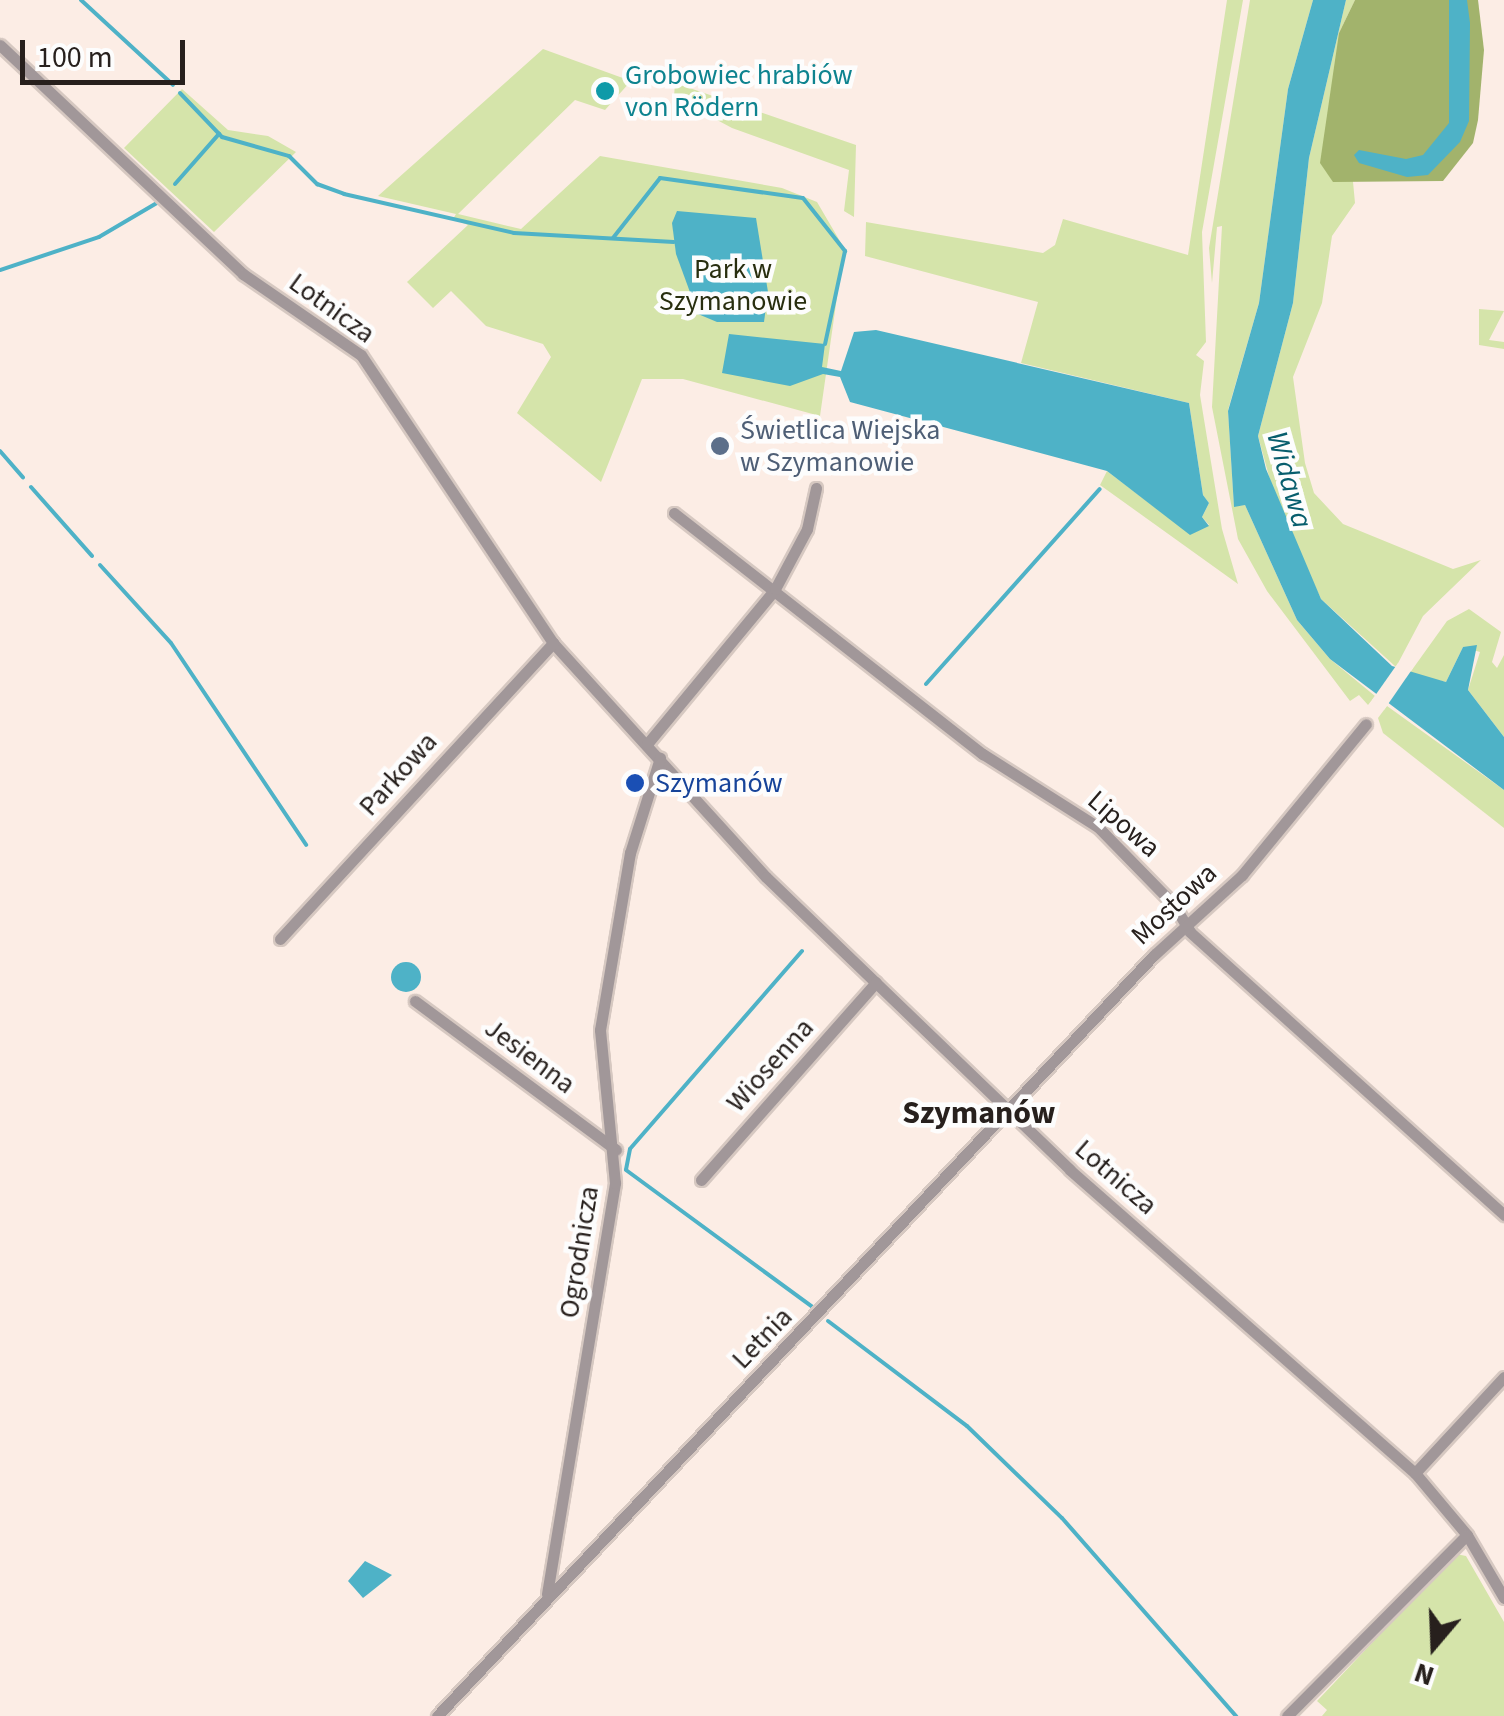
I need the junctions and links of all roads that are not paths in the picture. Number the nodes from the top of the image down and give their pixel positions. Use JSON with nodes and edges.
{"nodes":[{"id":1,"x":0,"y":46,"type":"edge"},
{"id":2,"x":816,"y":488,"type":"dead end"},
{"id":3,"x":674,"y":513,"type":"dead end"},
{"id":4,"x":775,"y":589,"type":"junction"},
{"id":5,"x":552,"y":643,"type":"junction"},
{"id":6,"x":1366,"y":724,"type":"dead end"},
{"id":7,"x":653,"y":750,"type":"junction"},
{"id":8,"x":1185,"y":924,"type":"junction"},
{"id":9,"x":280,"y":938,"type":"dead end"},
{"id":10,"x":876,"y":982,"type":"junction"},
{"id":11,"x":415,"y":1001,"type":"dead end"},
{"id":12,"x":1009,"y":1114,"type":"junction"},
{"id":13,"x":616,"y":1150,"type":"junction"},
{"id":14,"x":701,"y":1180,"type":"dead end"},
{"id":15,"x":1504,"y":1215,"type":"edge"},
{"id":16,"x":1504,"y":1377,"type":"edge"},
{"id":17,"x":1415,"y":1474,"type":"junction"},
{"id":18,"x":1466,"y":1535,"type":"junction"},
{"id":19,"x":547,"y":1594,"type":"junction"},
{"id":20,"x":1504,"y":1598,"type":"edge"},
{"id":21,"x":436,"y":1716,"type":"edge"},
{"id":22,"x":1288,"y":1716,"type":"edge"}],
"edges":[{"from":1,"to":5,"type":"street","name":"Lotnicza"},
{"from":2,"to":4,"type":"street","name":"Ogrodnicza"},
{"from":3,"to":4,"type":"street","name":"Lipowa"},
{"from":4,"to":7,"type":"street","name":"Ogrodnicza"},
{"from":4,"to":8,"type":"street","name":"Lipowa"},
{"from":5,"to":7,"type":"street","name":"Lotnicza"},
{"from":5,"to":9,"type":"street","name":"Parkowa"},
{"from":6,"to":8,"type":"street","name":"Mostowa"},
{"from":7,"to":10,"type":"street","name":"Lotnicza"},
{"from":7,"to":13,"type":"street","name":"Ogrodnicza"},
{"from":8,"to":12,"type":"street","name":"Mostowa"},
{"from":8,"to":15,"type":"street","name":"Lipowa"},
{"from":10,"to":12,"type":"street","name":"Lotnicza"},
{"from":10,"to":14,"type":"street","name":"Wiosenna"},
{"from":11,"to":13,"type":"street","name":"Jesienna"},
{"from":12,"to":17,"type":"street","name":"Lotnicza"},
{"from":12,"to":19,"type":"street","name":"Letnia"},
{"from":13,"to":19,"type":"street","name":"Ogrodnicza"},
{"from":16,"to":17,"type":"street"},
{"from":17,"to":18,"type":"street","name":"Lotnicza"},
{"from":18,"to":20,"type":"street","name":"Lotnicza"},
{"from":18,"to":22,"type":"street"},
{"from":19,"to":21,"type":"street"}]}
